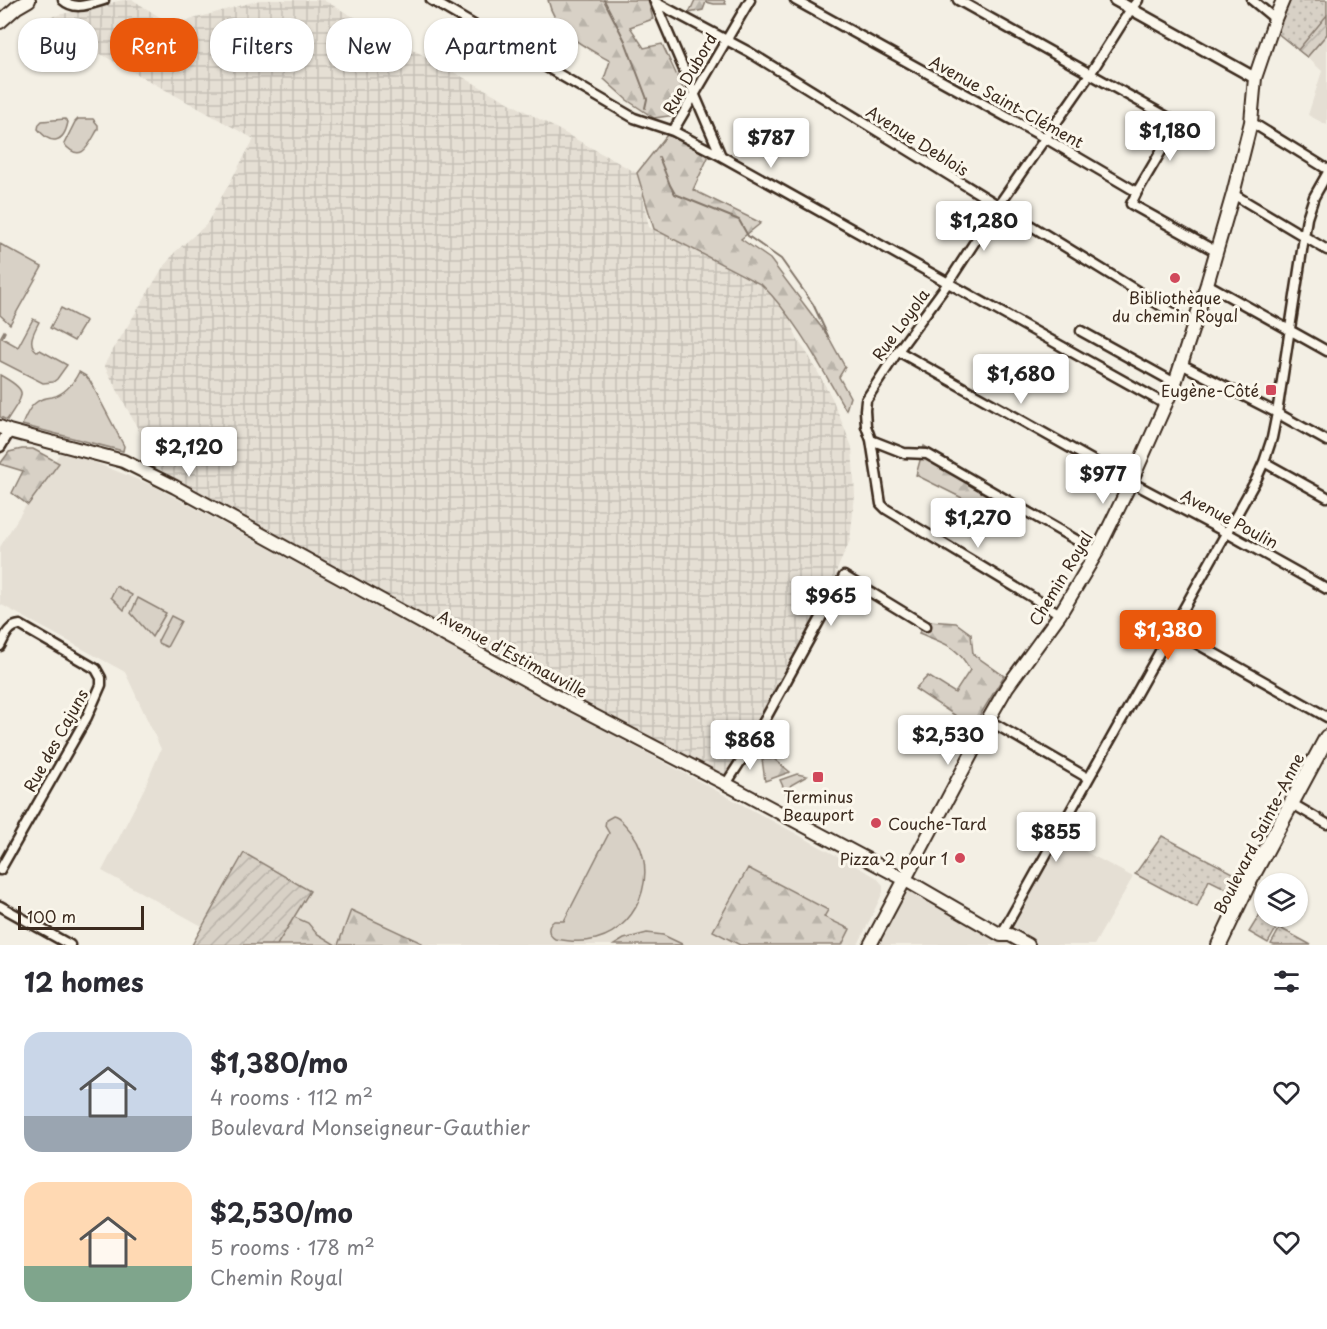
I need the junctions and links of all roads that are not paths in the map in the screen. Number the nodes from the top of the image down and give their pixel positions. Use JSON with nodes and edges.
{"nodes":[{"id":1,"x":29,"y":0,"type":"edge"},
{"id":2,"x":63,"y":0,"type":"edge"},
{"id":3,"x":104,"y":0,"type":"edge"},
{"id":4,"x":430,"y":0,"type":"edge"},
{"id":5,"x":750,"y":0,"type":"edge"},
{"id":6,"x":795,"y":0,"type":"edge"},
{"id":7,"x":958,"y":0,"type":"edge"},
{"id":8,"x":1115,"y":0,"type":"edge"},
{"id":9,"x":1138,"y":0,"type":"edge"},
{"id":10,"x":1252,"y":0,"type":"edge"},
{"id":11,"x":1283,"y":0,"type":"edge"},
{"id":12,"x":654,"y":1,"type":"edge"},
{"id":13,"x":1131,"y":9,"type":"junction"},
{"id":14,"x":1275,"y":19,"type":"junction"},
{"id":15,"x":0,"y":22,"type":"edge"},
{"id":16,"x":726,"y":40,"type":"junction"},
{"id":17,"x":1090,"y":74,"type":"junction"},
{"id":18,"x":1254,"y":78,"type":"junction"},
{"id":19,"x":694,"y":94,"type":"junction"},
{"id":20,"x":1251,"y":122,"type":"junction"},
{"id":21,"x":673,"y":131,"type":"junction"},
{"id":22,"x":1045,"y":138,"type":"junction"},
{"id":23,"x":721,"y":156,"type":"junction"},
{"id":24,"x":1327,"y":169,"type":"edge"},
{"id":25,"x":1327,"y":174,"type":"edge"},
{"id":26,"x":1137,"y":192,"type":"junction"},
{"id":27,"x":1233,"y":194,"type":"junction"},
{"id":28,"x":998,"y":207,"type":"junction"},
{"id":29,"x":1304,"y":237,"type":"junction"},
{"id":30,"x":1327,"y":250,"type":"edge"},
{"id":31,"x":1217,"y":252,"type":"junction"},
{"id":32,"x":948,"y":283,"type":"junction"},
{"id":33,"x":1207,"y":284,"type":"junction"},
{"id":34,"x":1194,"y":326,"type":"junction"},
{"id":35,"x":1290,"y":330,"type":"junction"},
{"id":36,"x":1081,"y":331,"type":"dead end"},
{"id":37,"x":898,"y":351,"type":"junction"},
{"id":38,"x":1327,"y":351,"type":"edge"},
{"id":39,"x":1180,"y":364,"type":"junction"},
{"id":40,"x":1174,"y":383,"type":"junction"},
{"id":41,"x":1165,"y":404,"type":"junction"},
{"id":42,"x":1277,"y":413,"type":"junction"},
{"id":43,"x":4,"y":429,"type":"edge"},
{"id":44,"x":870,"y":440,"type":"junction"},
{"id":45,"x":1327,"y":441,"type":"edge"},
{"id":46,"x":0,"y":446,"type":"edge"},
{"id":47,"x":1264,"y":462,"type":"junction"},
{"id":48,"x":1131,"y":482,"type":"junction"},
{"id":49,"x":1327,"y":497,"type":"edge"},
{"id":50,"x":1227,"y":533,"type":"junction"},
{"id":51,"x":1097,"y":552,"type":"junction"},
{"id":52,"x":1327,"y":589,"type":"edge"},
{"id":53,"x":1060,"y":614,"type":"junction"},
{"id":54,"x":926,"y":626,"type":"dead end"},
{"id":55,"x":1171,"y":629,"type":"junction"},
{"id":56,"x":0,"y":646,"type":"edge"},
{"id":57,"x":1327,"y":717,"type":"edge"},
{"id":58,"x":988,"y":720,"type":"junction"},
{"id":59,"x":1327,"y":737,"type":"edge"},
{"id":60,"x":1089,"y":778,"type":"junction"},
{"id":61,"x":726,"y":784,"type":"junction"},
{"id":62,"x":1291,"y":803,"type":"junction"},
{"id":63,"x":1327,"y":824,"type":"edge"},
{"id":64,"x":0,"y":870,"type":"edge"},
{"id":65,"x":904,"y":879,"type":"junction"},
{"id":66,"x":0,"y":906,"type":"edge"},
{"id":67,"x":1004,"y":940,"type":"edge"},
{"id":68,"x":70,"y":945,"type":"edge"},
{"id":69,"x":870,"y":945,"type":"edge"},
{"id":70,"x":1028,"y":945,"type":"edge"},
{"id":71,"x":1219,"y":945,"type":"edge"}],
"edges":[{"from":1,"to":15,"type":"main road"},
{"from":2,"to":3,"type":"street"},
{"from":4,"to":21,"type":"street"},
{"from":5,"to":16,"type":"street","name":"Rue Dubord"},
{"from":6,"to":22,"type":"street","name":"Avenue Saint-Clément"},
{"from":7,"to":17,"type":"street"},
{"from":8,"to":13,"type":"street"},
{"from":9,"to":13,"type":"street","name":"Rue Loyola"},
{"from":10,"to":14,"type":"street"},
{"from":11,"to":14,"type":"main road","name":"Chemin Royal"},
{"from":12,"to":16,"type":"street","name":"Avenue Deblois"},
{"from":12,"to":19,"type":"street"},
{"from":13,"to":17,"type":"street","name":"Rue Loyola"},
{"from":13,"to":18,"type":"street"},
{"from":14,"to":18,"type":"main road","name":"Chemin Royal"},
{"from":16,"to":19,"type":"street","name":"Rue Dubord"},
{"from":16,"to":28,"type":"street","name":"Avenue Deblois"},
{"from":17,"to":22,"type":"street","name":"Rue Loyola"},
{"from":17,"to":26,"type":"street"},
{"from":18,"to":20,"type":"main road","name":"Chemin Royal"},
{"from":19,"to":21,"type":"street","name":"Rue Dubord"},
{"from":19,"to":23,"type":"street"},
{"from":20,"to":24,"type":"street"},
{"from":20,"to":27,"type":"main road","name":"Chemin Royal"},
{"from":21,"to":23,"type":"street"},
{"from":22,"to":26,"type":"street","name":"Avenue Saint-Clément"},
{"from":22,"to":28,"type":"street","name":"Rue Loyola"},
{"from":23,"to":32,"type":"street"},
{"from":25,"to":29,"type":"street"},
{"from":26,"to":31,"type":"street"},
{"from":27,"to":29,"type":"street"},
{"from":27,"to":31,"type":"main road","name":"Chemin Royal"},
{"from":28,"to":32,"type":"street","name":"Rue Loyola"},
{"from":28,"to":34,"type":"street","name":"Avenue Deblois"},
{"from":29,"to":30,"type":"street"},
{"from":29,"to":35,"type":"street"},
{"from":31,"to":33,"type":"main road","name":"Chemin Royal"},
{"from":32,"to":37,"type":"street","name":"Rue Loyola"},
{"from":32,"to":41,"type":"street"},
{"from":33,"to":34,"type":"main road","name":"Chemin Royal"},
{"from":33,"to":35,"type":"street"},
{"from":34,"to":39,"type":"main road","name":"Chemin Royal"},
{"from":35,"to":38,"type":"street"},
{"from":35,"to":42,"type":"street"},
{"from":36,"to":40,"type":"street"},
{"from":37,"to":44,"type":"street","name":"Rue Loyola"},
{"from":37,"to":48,"type":"street","name":"Avenue Poulin"},
{"from":39,"to":40,"type":"main road","name":"Chemin Royal"},
{"from":39,"to":42,"type":"street"},
{"from":40,"to":41,"type":"main road","name":"Chemin Royal"},
{"from":41,"to":48,"type":"main road","name":"Chemin Royal"},
{"from":42,"to":45,"type":"street"},
{"from":42,"to":47,"type":"street"},
{"from":43,"to":46,"type":"street"},
{"from":43,"to":61,"type":"main road","name":"Avenue d'Estimauville"},
{"from":44,"to":51,"type":"street"},
{"from":44,"to":53,"type":"street","name":"Rue Loyola"},
{"from":47,"to":49,"type":"street"},
{"from":47,"to":50,"type":"street"},
{"from":48,"to":50,"type":"street","name":"Avenue Poulin"},
{"from":48,"to":51,"type":"main road","name":"Chemin Royal"},
{"from":50,"to":52,"type":"street","name":"Avenue Poulin"},
{"from":50,"to":55,"type":"street"},
{"from":51,"to":53,"type":"main road","name":"Chemin Royal"},
{"from":53,"to":58,"type":"main road","name":"Chemin Royal"},
{"from":54,"to":61,"type":"street"},
{"from":55,"to":57,"type":"street"},
{"from":55,"to":60,"type":"street"},
{"from":56,"to":64,"type":"street","name":"Rue des Cajuns"},
{"from":58,"to":60,"type":"street"},
{"from":58,"to":65,"type":"main road","name":"Chemin Royal"},
{"from":59,"to":62,"type":"main road","name":"Boulevard Sainte-Anne"},
{"from":60,"to":67,"type":"street"},
{"from":61,"to":65,"type":"main road","name":"Avenue d'Estimauville"},
{"from":62,"to":63,"type":"street"},
{"from":62,"to":71,"type":"main road","name":"Boulevard Sainte-Anne"},
{"from":65,"to":67,"type":"main road","name":"Avenue d'Estimauville"},
{"from":65,"to":69,"type":"main road","name":"Chemin Royal"},
{"from":66,"to":68,"type":"street"},
{"from":67,"to":70,"type":"main road","name":"Avenue d'Estimauville"}]}
